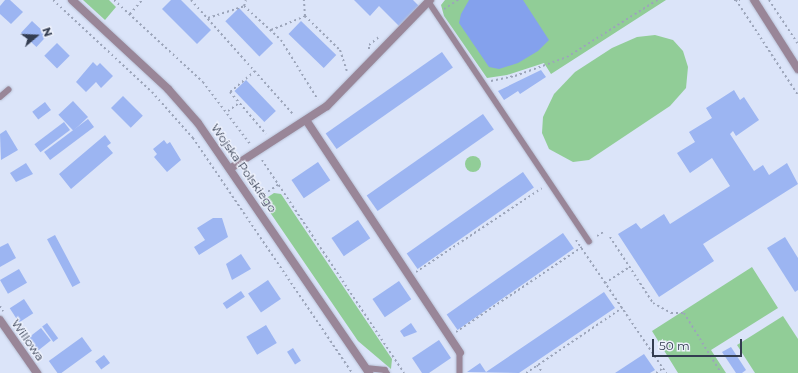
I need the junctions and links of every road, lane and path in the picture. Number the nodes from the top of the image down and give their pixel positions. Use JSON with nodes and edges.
{"nodes":[{"id":1,"x":52,"y":0,"type":"edge"},
{"id":2,"x":72,"y":0,"type":"edge"},
{"id":3,"x":114,"y":0,"type":"edge"},
{"id":4,"x":142,"y":0,"type":"edge"},
{"id":5,"x":191,"y":0,"type":"edge"},
{"id":6,"x":246,"y":0,"type":"edge"},
{"id":7,"x":304,"y":0,"type":"edge"},
{"id":8,"x":458,"y":0,"type":"edge"},
{"id":9,"x":657,"y":0,"type":"edge"},
{"id":10,"x":737,"y":0,"type":"edge"},
{"id":11,"x":754,"y":0,"type":"edge"},
{"id":12,"x":770,"y":0,"type":"edge"},
{"id":13,"x":431,"y":3,"type":"edge"},
{"id":14,"x":244,"y":6,"type":"junction"},
{"id":15,"x":130,"y":14,"type":"junction"},
{"id":16,"x":305,"y":16,"type":"junction"},
{"id":17,"x":208,"y":18,"type":"junction"},
{"id":18,"x":271,"y":30,"type":"junction"},
{"id":19,"x":380,"y":36,"type":"dead end"},
{"id":20,"x":798,"y":44,"type":"edge"},
{"id":21,"x":368,"y":52,"type":"dead end"},
{"id":22,"x":353,"y":68,"type":"dead end"},
{"id":23,"x":798,"y":69,"type":"edge"},
{"id":24,"x":255,"y":71,"type":"junction"},
{"id":25,"x":484,"y":83,"type":"junction"},
{"id":26,"x":8,"y":90,"type":"dead end"},
{"id":27,"x":798,"y":95,"type":"edge"},
{"id":28,"x":0,"y":97,"type":"edge"},
{"id":29,"x":324,"y":98,"type":"dead end"},
{"id":30,"x":319,"y":101,"type":"junction"},
{"id":31,"x":239,"y":103,"type":"junction"},
{"id":32,"x":315,"y":104,"type":"dead end"},
{"id":33,"x":228,"y":111,"type":"junction"},
{"id":34,"x":300,"y":113,"type":"dead end"},
{"id":35,"x":295,"y":116,"type":"junction"},
{"id":36,"x":289,"y":120,"type":"dead end"},
{"id":37,"x":306,"y":120,"type":"junction"},
{"id":38,"x":272,"y":131,"type":"dead end"},
{"id":39,"x":267,"y":135,"type":"junction"},
{"id":40,"x":262,"y":138,"type":"dead end"},
{"id":41,"x":257,"y":141,"type":"dead end"},
{"id":42,"x":250,"y":144,"type":"junction"},
{"id":43,"x":256,"y":152,"type":"junction"},
{"id":44,"x":231,"y":168,"type":"junction"},
{"id":45,"x":542,"y":188,"type":"dead end"},
{"id":46,"x":610,"y":237,"type":"dead end"},
{"id":47,"x":589,"y":241,"type":"joint"},
{"id":48,"x":411,"y":267,"type":"dead end"},
{"id":49,"x":630,"y":267,"type":"junction"},
{"id":50,"x":415,"y":273,"type":"junction"},
{"id":51,"x":419,"y":279,"type":"dead end"},
{"id":52,"x":605,"y":283,"type":"dead end"},
{"id":53,"x":622,"y":308,"type":"dead end"},
{"id":54,"x":0,"y":320,"type":"edge"},
{"id":55,"x":452,"y":327,"type":"dead end"},
{"id":56,"x":455,"y":332,"type":"junction"},
{"id":57,"x":459,"y":338,"type":"dead end"},
{"id":58,"x":460,"y":353,"type":"joint"},
{"id":59,"x":538,"y":365,"type":"junction"},
{"id":60,"x":663,"y":368,"type":"dead end"},
{"id":61,"x":367,"y":370,"type":"edge"},
{"id":62,"x":37,"y":373,"type":"edge"},
{"id":63,"x":352,"y":373,"type":"edge"},
{"id":64,"x":387,"y":373,"type":"edge"},
{"id":65,"x":404,"y":373,"type":"edge"},
{"id":66,"x":460,"y":373,"type":"edge"},
{"id":67,"x":526,"y":373,"type":"edge"},
{"id":68,"x":543,"y":373,"type":"edge"},
{"id":69,"x":656,"y":373,"type":"edge"},
{"id":70,"x":722,"y":373,"type":"edge"}],
"edges":[{"from":1,"to":63,"type":"path"},
{"from":2,"to":44,"type":"street","name":"Wojska Polskiego"},
{"from":3,"to":15,"type":"path"},
{"from":4,"to":15,"type":"path"},
{"from":5,"to":17,"type":"path"},
{"from":6,"to":14,"type":"path"},
{"from":7,"to":16,"type":"path"},
{"from":8,"to":13,"type":"path"},
{"from":9,"to":25,"type":"path"},
{"from":10,"to":27,"type":"path"},
{"from":11,"to":23,"type":"street"},
{"from":12,"to":20,"type":"path"},
{"from":13,"to":25,"type":"lane"},
{"from":13,"to":37,"type":"street"},
{"from":14,"to":17,"type":"path"},
{"from":14,"to":18,"type":"path"},
{"from":15,"to":33,"type":"path"},
{"from":16,"to":18,"type":"path"},
{"from":16,"to":22,"type":"path"},
{"from":17,"to":24,"type":"path"},
{"from":18,"to":30,"type":"path"},
{"from":19,"to":21,"type":"path"},
{"from":24,"to":31,"type":"path"},
{"from":24,"to":35,"type":"path"},
{"from":25,"to":47,"type":"lane"},
{"from":26,"to":28,"type":"lane"},
{"from":29,"to":30,"type":"path"},
{"from":30,"to":32,"type":"path"},
{"from":31,"to":33,"type":"path"},
{"from":31,"to":39,"type":"path"},
{"from":33,"to":42,"type":"path"},
{"from":34,"to":35,"type":"path"},
{"from":35,"to":36,"type":"path"},
{"from":37,"to":43,"type":"street"},
{"from":37,"to":58,"type":"street"},
{"from":38,"to":39,"type":"path"},
{"from":39,"to":40,"type":"path"},
{"from":41,"to":42,"type":"path"},
{"from":42,"to":43,"type":"path"},
{"from":43,"to":44,"type":"street"},
{"from":43,"to":65,"type":"path"},
{"from":44,"to":61,"type":"street","name":"Wojska Polskiego"},
{"from":45,"to":50,"type":"path"},
{"from":46,"to":49,"type":"path"},
{"from":47,"to":56,"type":"path"},
{"from":48,"to":50,"type":"path"},
{"from":49,"to":52,"type":"path"},
{"from":49,"to":70,"type":"path"},
{"from":50,"to":51,"type":"path"},
{"from":53,"to":59,"type":"path"},
{"from":54,"to":62,"type":"street","name":"Willowa"},
{"from":55,"to":56,"type":"path"},
{"from":56,"to":57,"type":"path"},
{"from":58,"to":66,"type":"lane"},
{"from":59,"to":67,"type":"path"},
{"from":59,"to":68,"type":"path"},
{"from":60,"to":69,"type":"path"},
{"from":61,"to":64,"type":"lane"}]}
